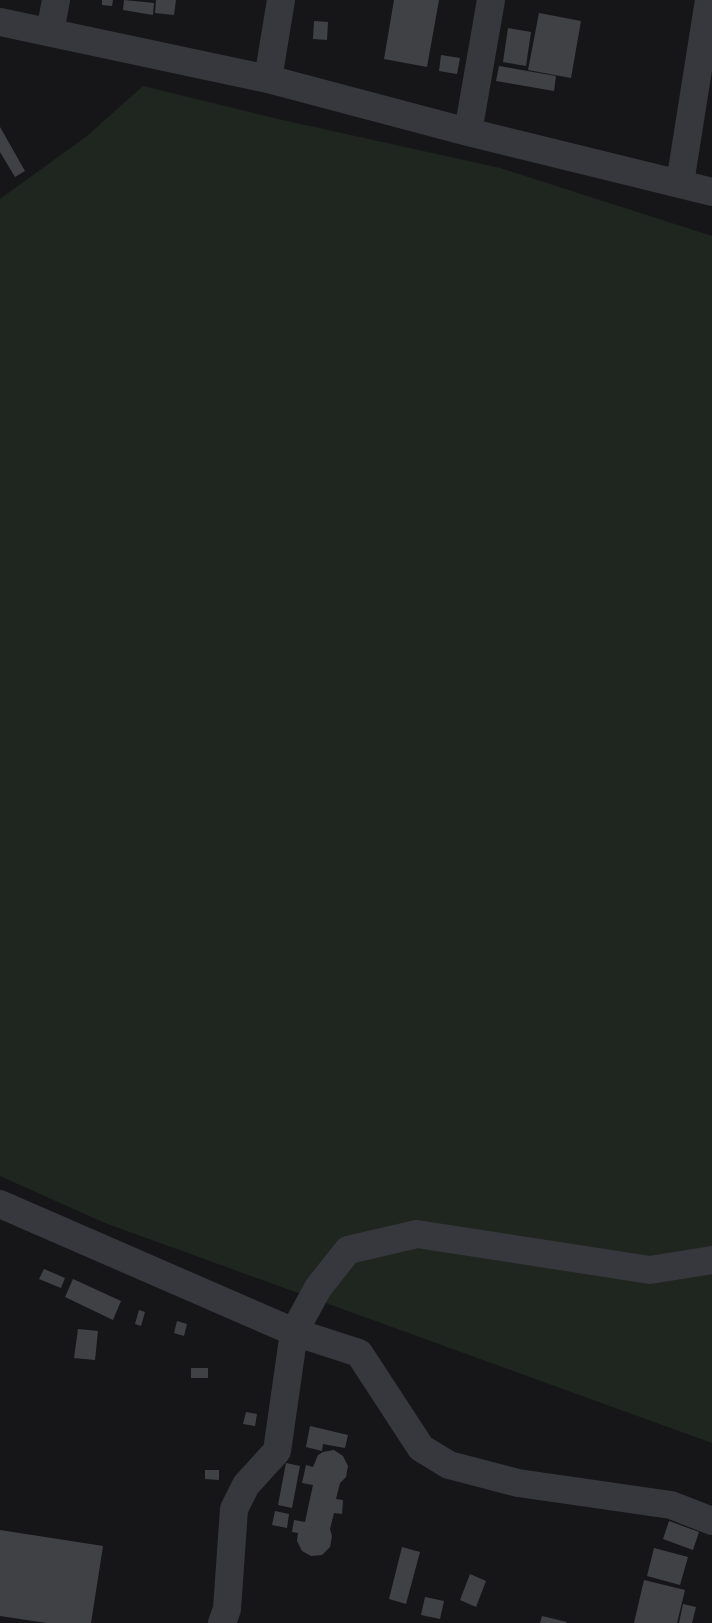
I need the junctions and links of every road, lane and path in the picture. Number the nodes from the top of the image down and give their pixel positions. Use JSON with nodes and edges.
{"nodes":[{"id":1,"x":56,"y":0,"type":"edge"},
{"id":2,"x":282,"y":0,"type":"edge"},
{"id":3,"x":491,"y":0,"type":"edge"},
{"id":4,"x":709,"y":0,"type":"edge"},
{"id":5,"x":0,"y":22,"type":"edge"},
{"id":6,"x":50,"y":32,"type":"junction"},
{"id":7,"x":268,"y":80,"type":"junction"},
{"id":8,"x":468,"y":132,"type":"junction"},
{"id":9,"x":680,"y":183,"type":"junction"},
{"id":10,"x":712,"y":192,"type":"edge"},
{"id":11,"x":0,"y":1204,"type":"edge"},
{"id":12,"x":712,"y":1260,"type":"edge"},
{"id":13,"x":294,"y":1332,"type":"junction"},
{"id":14,"x":712,"y":1521,"type":"edge"},
{"id":15,"x":222,"y":1623,"type":"edge"}],
"edges":[{"from":1,"to":6,"type":"street"},
{"from":2,"to":7,"type":"street"},
{"from":3,"to":8,"type":"street"},
{"from":4,"to":9,"type":"street"},
{"from":5,"to":6,"type":"street"},
{"from":6,"to":7,"type":"street"},
{"from":7,"to":8,"type":"street"},
{"from":8,"to":9,"type":"street"},
{"from":9,"to":10,"type":"street"},
{"from":11,"to":13,"type":"street"},
{"from":12,"to":13,"type":"street"},
{"from":13,"to":14,"type":"street"},
{"from":13,"to":15,"type":"street"}]}
